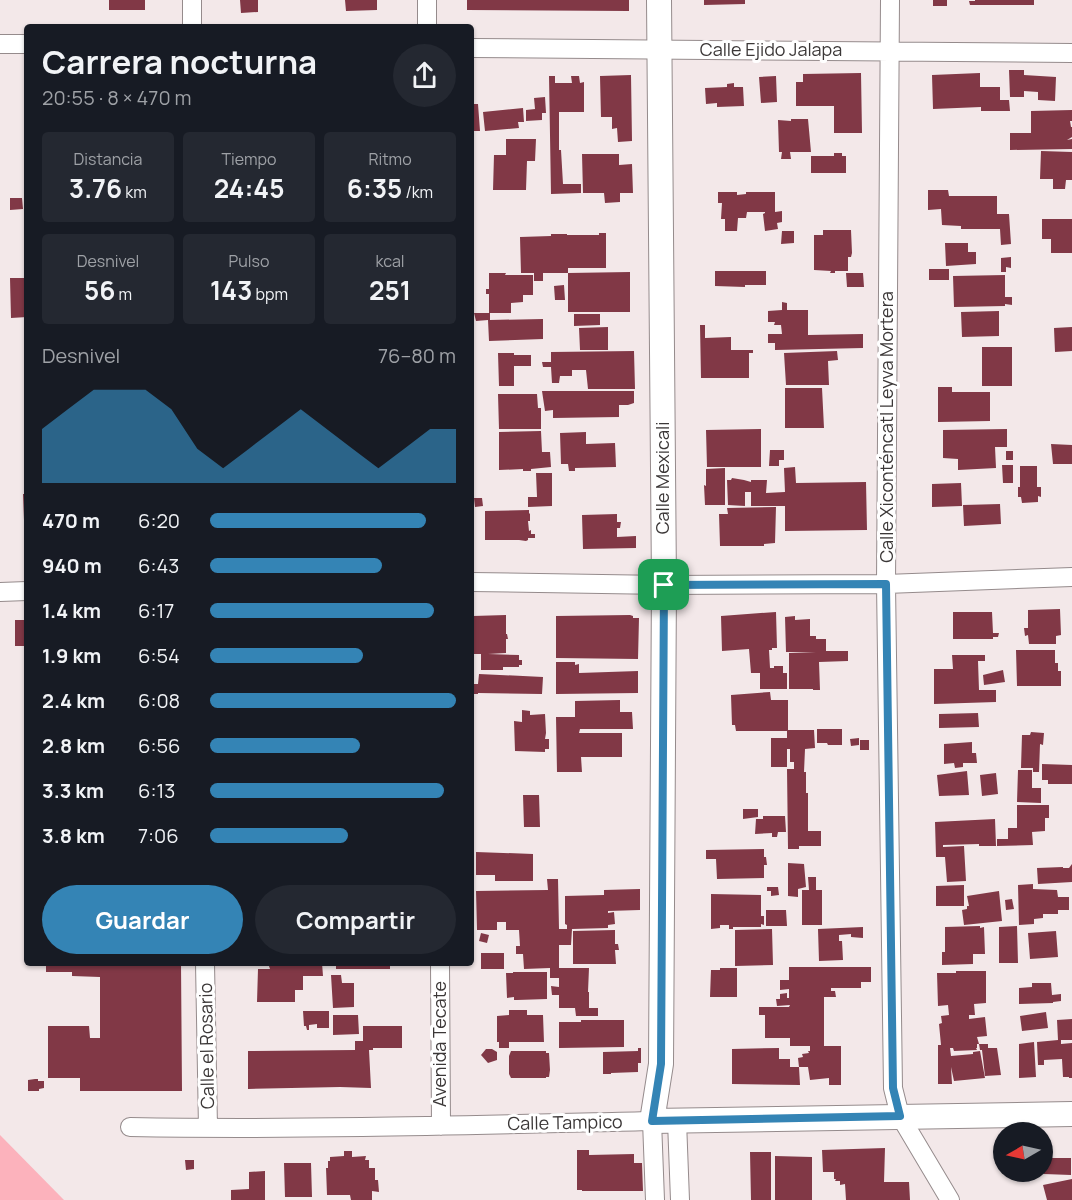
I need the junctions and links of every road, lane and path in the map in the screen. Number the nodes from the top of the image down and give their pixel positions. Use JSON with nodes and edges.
{"nodes":[{"id":1,"x":192,"y":0,"type":"edge"},
{"id":2,"x":427,"y":0,"type":"edge"},
{"id":3,"x":658,"y":0,"type":"edge"},
{"id":4,"x":890,"y":0,"type":"edge"},
{"id":5,"x":192,"y":24,"type":"edge"},
{"id":6,"x":427,"y":24,"type":"edge"},
{"id":7,"x":0,"y":44,"type":"edge"},
{"id":8,"x":24,"y":44,"type":"edge"},
{"id":9,"x":474,"y":48,"type":"edge"},
{"id":10,"x":659,"y":49,"type":"junction"},
{"id":11,"x":890,"y":51,"type":"junction"},
{"id":12,"x":1072,"y":53,"type":"edge"},
{"id":13,"x":1072,"y":577,"type":"edge"},
{"id":14,"x":474,"y":582,"type":"edge"},
{"id":15,"x":886,"y":584,"type":"junction"},
{"id":16,"x":664,"y":585,"type":"junction"},
{"id":17,"x":24,"y":591,"type":"edge"},
{"id":18,"x":0,"y":592,"type":"edge"},
{"id":19,"x":205,"y":966,"type":"edge"},
{"id":20,"x":440,"y":966,"type":"edge"},
{"id":21,"x":661,"y":1064,"type":"junction"},
{"id":22,"x":1072,"y":1114,"type":"edge"},
{"id":23,"x":900,"y":1116,"type":"junction"},
{"id":24,"x":652,"y":1121,"type":"junction"},
{"id":25,"x":677,"y":1121,"type":"junction"},
{"id":26,"x":441,"y":1126,"type":"junction"},
{"id":27,"x":130,"y":1127,"type":"dead end"},
{"id":28,"x":208,"y":1128,"type":"junction"},
{"id":29,"x":656,"y":1200,"type":"edge"},
{"id":30,"x":680,"y":1200,"type":"edge"},
{"id":31,"x":950,"y":1200,"type":"edge"}],
"edges":[{"from":1,"to":5,"type":"street"},
{"from":2,"to":6,"type":"street"},
{"from":3,"to":10,"type":"street","name":"Calle Mexicali"},
{"from":4,"to":11,"type":"street","name":"Calle Xiconténcatl Leyva Mortera"},
{"from":7,"to":8,"type":"street"},
{"from":9,"to":10,"type":"street","name":"Calle Ejido Jalapa"},
{"from":10,"to":11,"type":"street","name":"Calle Ejido Jalapa"},
{"from":10,"to":16,"type":"street","name":"Calle Mexicali"},
{"from":11,"to":12,"type":"street","name":"Calle Ejido Jalapa"},
{"from":11,"to":15,"type":"street","name":"Calle Xiconténcatl Leyva Mortera"},
{"from":13,"to":15,"type":"street"},
{"from":14,"to":16,"type":"street"},
{"from":15,"to":16,"type":"street"},
{"from":15,"to":23,"type":"street","name":"Calle Xiconténcatl Leyva Mortera"},
{"from":16,"to":21,"type":"street","name":"Calle Mexicali"},
{"from":17,"to":18,"type":"street"},
{"from":19,"to":28,"type":"street","name":"Calle el Rosario"},
{"from":20,"to":26,"type":"street","name":"Avenida Tecate"},
{"from":21,"to":24,"type":"street","name":"Calle Mexicali"},
{"from":21,"to":25,"type":"street","name":"Calle Mexicali"},
{"from":22,"to":23,"type":"street","name":"Calle Tampico"},
{"from":23,"to":25,"type":"street","name":"Calle Tampico"},
{"from":23,"to":31,"type":"street","name":"Calle Xiconténcatl Leyva Mortera"},
{"from":24,"to":25,"type":"street","name":"Calle Tampico"},
{"from":24,"to":26,"type":"street","name":"Calle Tampico"},
{"from":24,"to":29,"type":"street","name":"Calle Mexicali"},
{"from":25,"to":30,"type":"street","name":"Calle Mexicali"},
{"from":26,"to":28,"type":"street","name":"Calle Tampico"},
{"from":27,"to":28,"type":"street","name":"Calle Tampico"}]}
